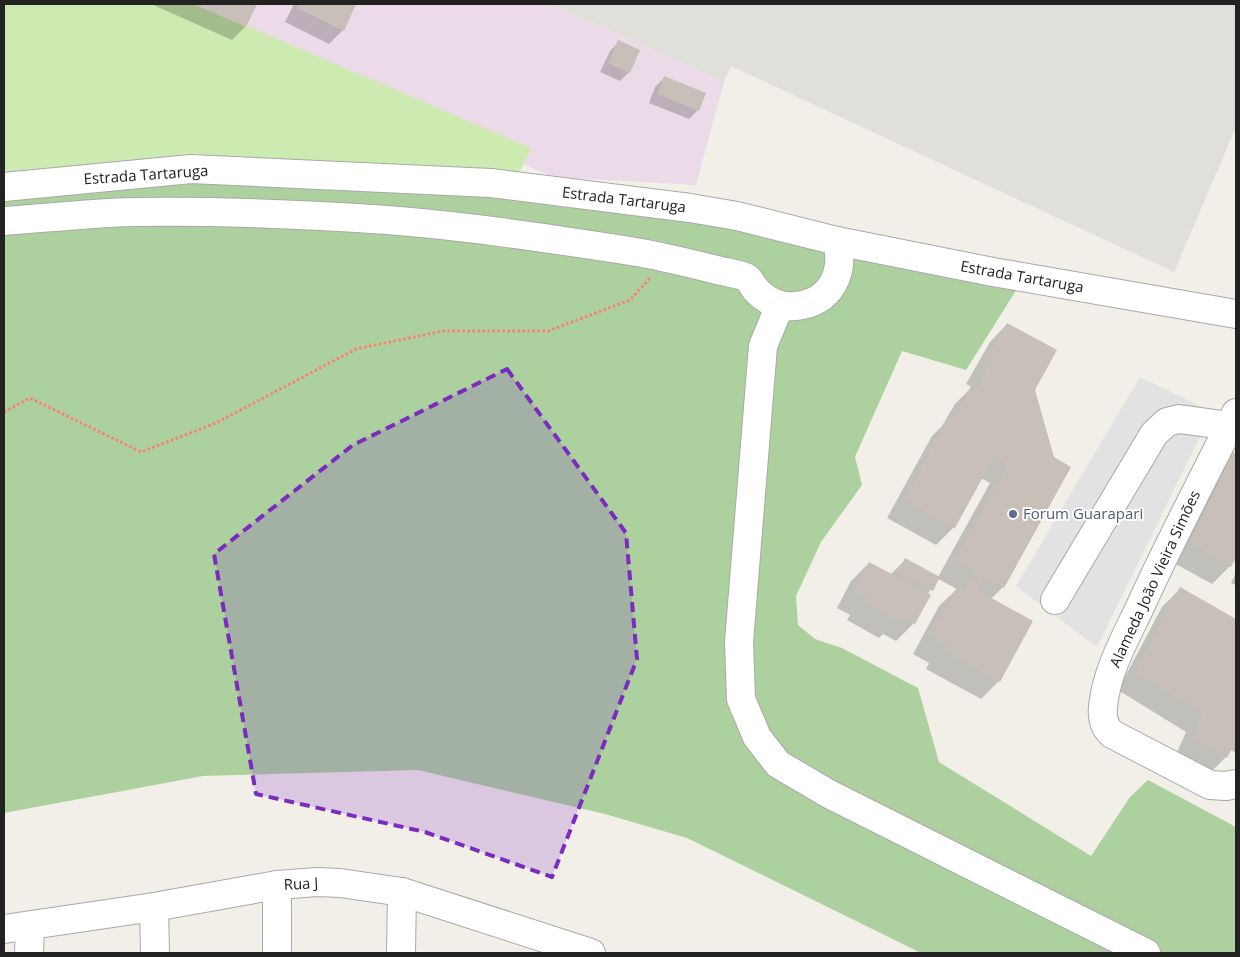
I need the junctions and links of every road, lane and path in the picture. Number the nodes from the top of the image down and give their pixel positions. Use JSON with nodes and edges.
{"nodes":[{"id":1,"x":4,"y":187,"type":"edge"},
{"id":2,"x":4,"y":221,"type":"edge"},
{"id":3,"x":837,"y":241,"type":"junction"},
{"id":4,"x":669,"y":257,"type":"junction"},
{"id":5,"x":780,"y":305,"type":"junction"},
{"id":6,"x":1236,"y":314,"type":"edge"},
{"id":7,"x":4,"y":412,"type":"edge"},
{"id":8,"x":1233,"y":419,"type":"edge"},
{"id":9,"x":1055,"y":600,"type":"dead end"},
{"id":10,"x":1231,"y":785,"type":"edge"},
{"id":11,"x":277,"y":885,"type":"junction"},
{"id":12,"x":402,"y":892,"type":"junction"},
{"id":13,"x":154,"y":907,"type":"junction"},
{"id":14,"x":17,"y":928,"type":"edge"},
{"id":15,"x":540,"y":945,"type":"edge"},
{"id":16,"x":29,"y":953,"type":"edge"},
{"id":17,"x":154,"y":953,"type":"edge"},
{"id":18,"x":277,"y":953,"type":"edge"},
{"id":19,"x":401,"y":953,"type":"edge"},
{"id":20,"x":591,"y":953,"type":"edge"},
{"id":21,"x":1146,"y":953,"type":"edge"}],
"edges":[{"from":1,"to":3,"type":"street","name":"Estrada Tartaruga"},
{"from":2,"to":4,"type":"street"},
{"from":3,"to":5,"type":"street"},
{"from":3,"to":6,"type":"street","name":"Estrada Tartaruga"},
{"from":4,"to":5,"type":"street"},
{"from":4,"to":7,"type":"path"},
{"from":5,"to":21,"type":"street"},
{"from":8,"to":9,"type":"street"},
{"from":8,"to":10,"type":"street","name":"Alameda João Vieira Simões"},
{"from":11,"to":12,"type":"street","name":"Rua J"},
{"from":11,"to":13,"type":"street","name":"Rua J"},
{"from":11,"to":18,"type":"street"},
{"from":12,"to":15,"type":"street","name":"Rua J"},
{"from":12,"to":19,"type":"street"},
{"from":13,"to":14,"type":"street","name":"Rua J"},
{"from":13,"to":17,"type":"street"},
{"from":14,"to":16,"type":"street"},
{"from":15,"to":20,"type":"street","name":"Rua J"}]}
